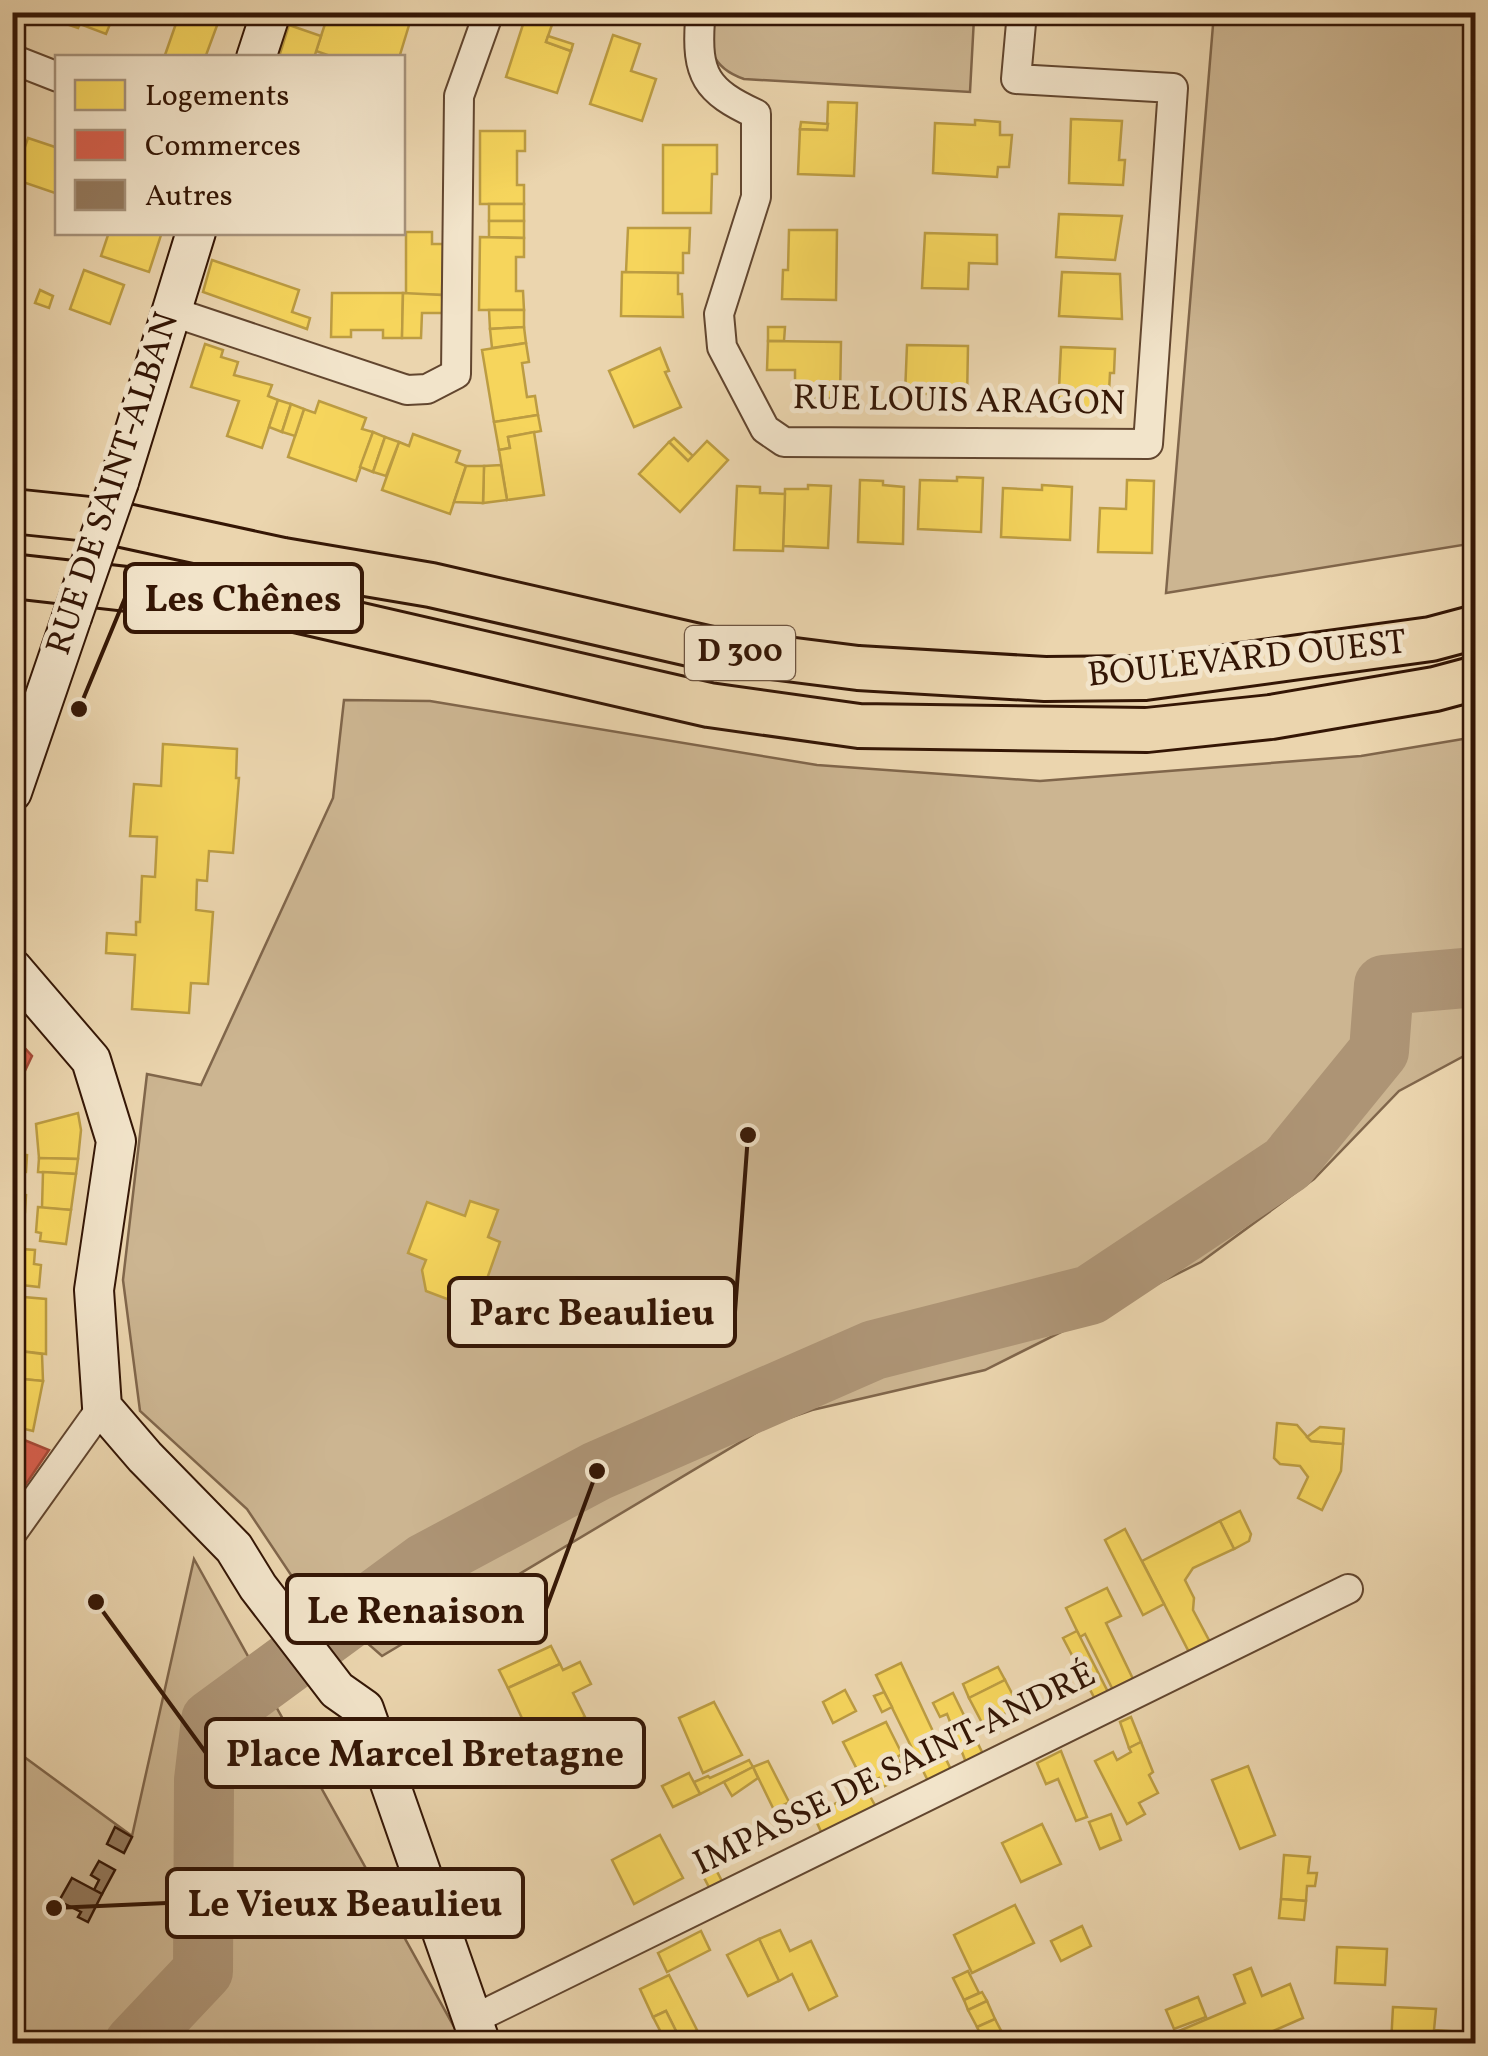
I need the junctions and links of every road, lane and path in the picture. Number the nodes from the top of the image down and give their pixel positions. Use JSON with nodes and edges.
{"nodes":[{"id":1,"x":272,"y":12,"type":"edge"},
{"id":2,"x":489,"y":12,"type":"edge"},
{"id":3,"x":1022,"y":12,"type":"edge"},
{"id":4,"x":694,"y":15,"type":"edge"},
{"id":5,"x":257,"y":55,"type":"edge"},
{"id":6,"x":12,"y":60,"type":"edge"},
{"id":7,"x":55,"y":76,"type":"edge"},
{"id":8,"x":195,"y":235,"type":"edge"},
{"id":9,"x":170,"y":311,"type":"junction"},
{"id":10,"x":12,"y":511,"type":"edge"},
{"id":11,"x":12,"y":576,"type":"edge"},
{"id":12,"x":1476,"y":627,"type":"edge"},
{"id":13,"x":1476,"y":678,"type":"edge"},
{"id":14,"x":12,"y":792,"type":"edge"},
{"id":15,"x":12,"y":968,"type":"edge"},
{"id":16,"x":102,"y":1407,"type":"junction"},
{"id":17,"x":12,"y":1533,"type":"edge"},
{"id":18,"x":1348,"y":1589,"type":"dead end"},
{"id":19,"x":483,"y":2035,"type":"edge"}],
"edges":[{"from":1,"to":5,"type":"street"},
{"from":2,"to":9,"type":"street"},
{"from":3,"to":4,"type":"street","name":"RUE LOUIS ARAGON"},
{"from":6,"to":7,"type":"street"},
{"from":8,"to":9,"type":"street","name":"RUE DE SAINT-ALBAN"},
{"from":9,"to":14,"type":"street","name":"RUE DE SAINT-ALBAN","bridge":true},
{"from":10,"to":12,"type":"main road","name":"BOULEVARD OUEST","number":"D 300"},
{"from":11,"to":13,"type":"main road","name":"BOULEVARD OUEST","number":"D 300"},
{"from":15,"to":16,"type":"street"},
{"from":16,"to":17,"type":"street"},
{"from":16,"to":19,"type":"street"},
{"from":18,"to":19,"type":"street","name":"IMPASSE DE SAINT-ANDRÉ"}]}
